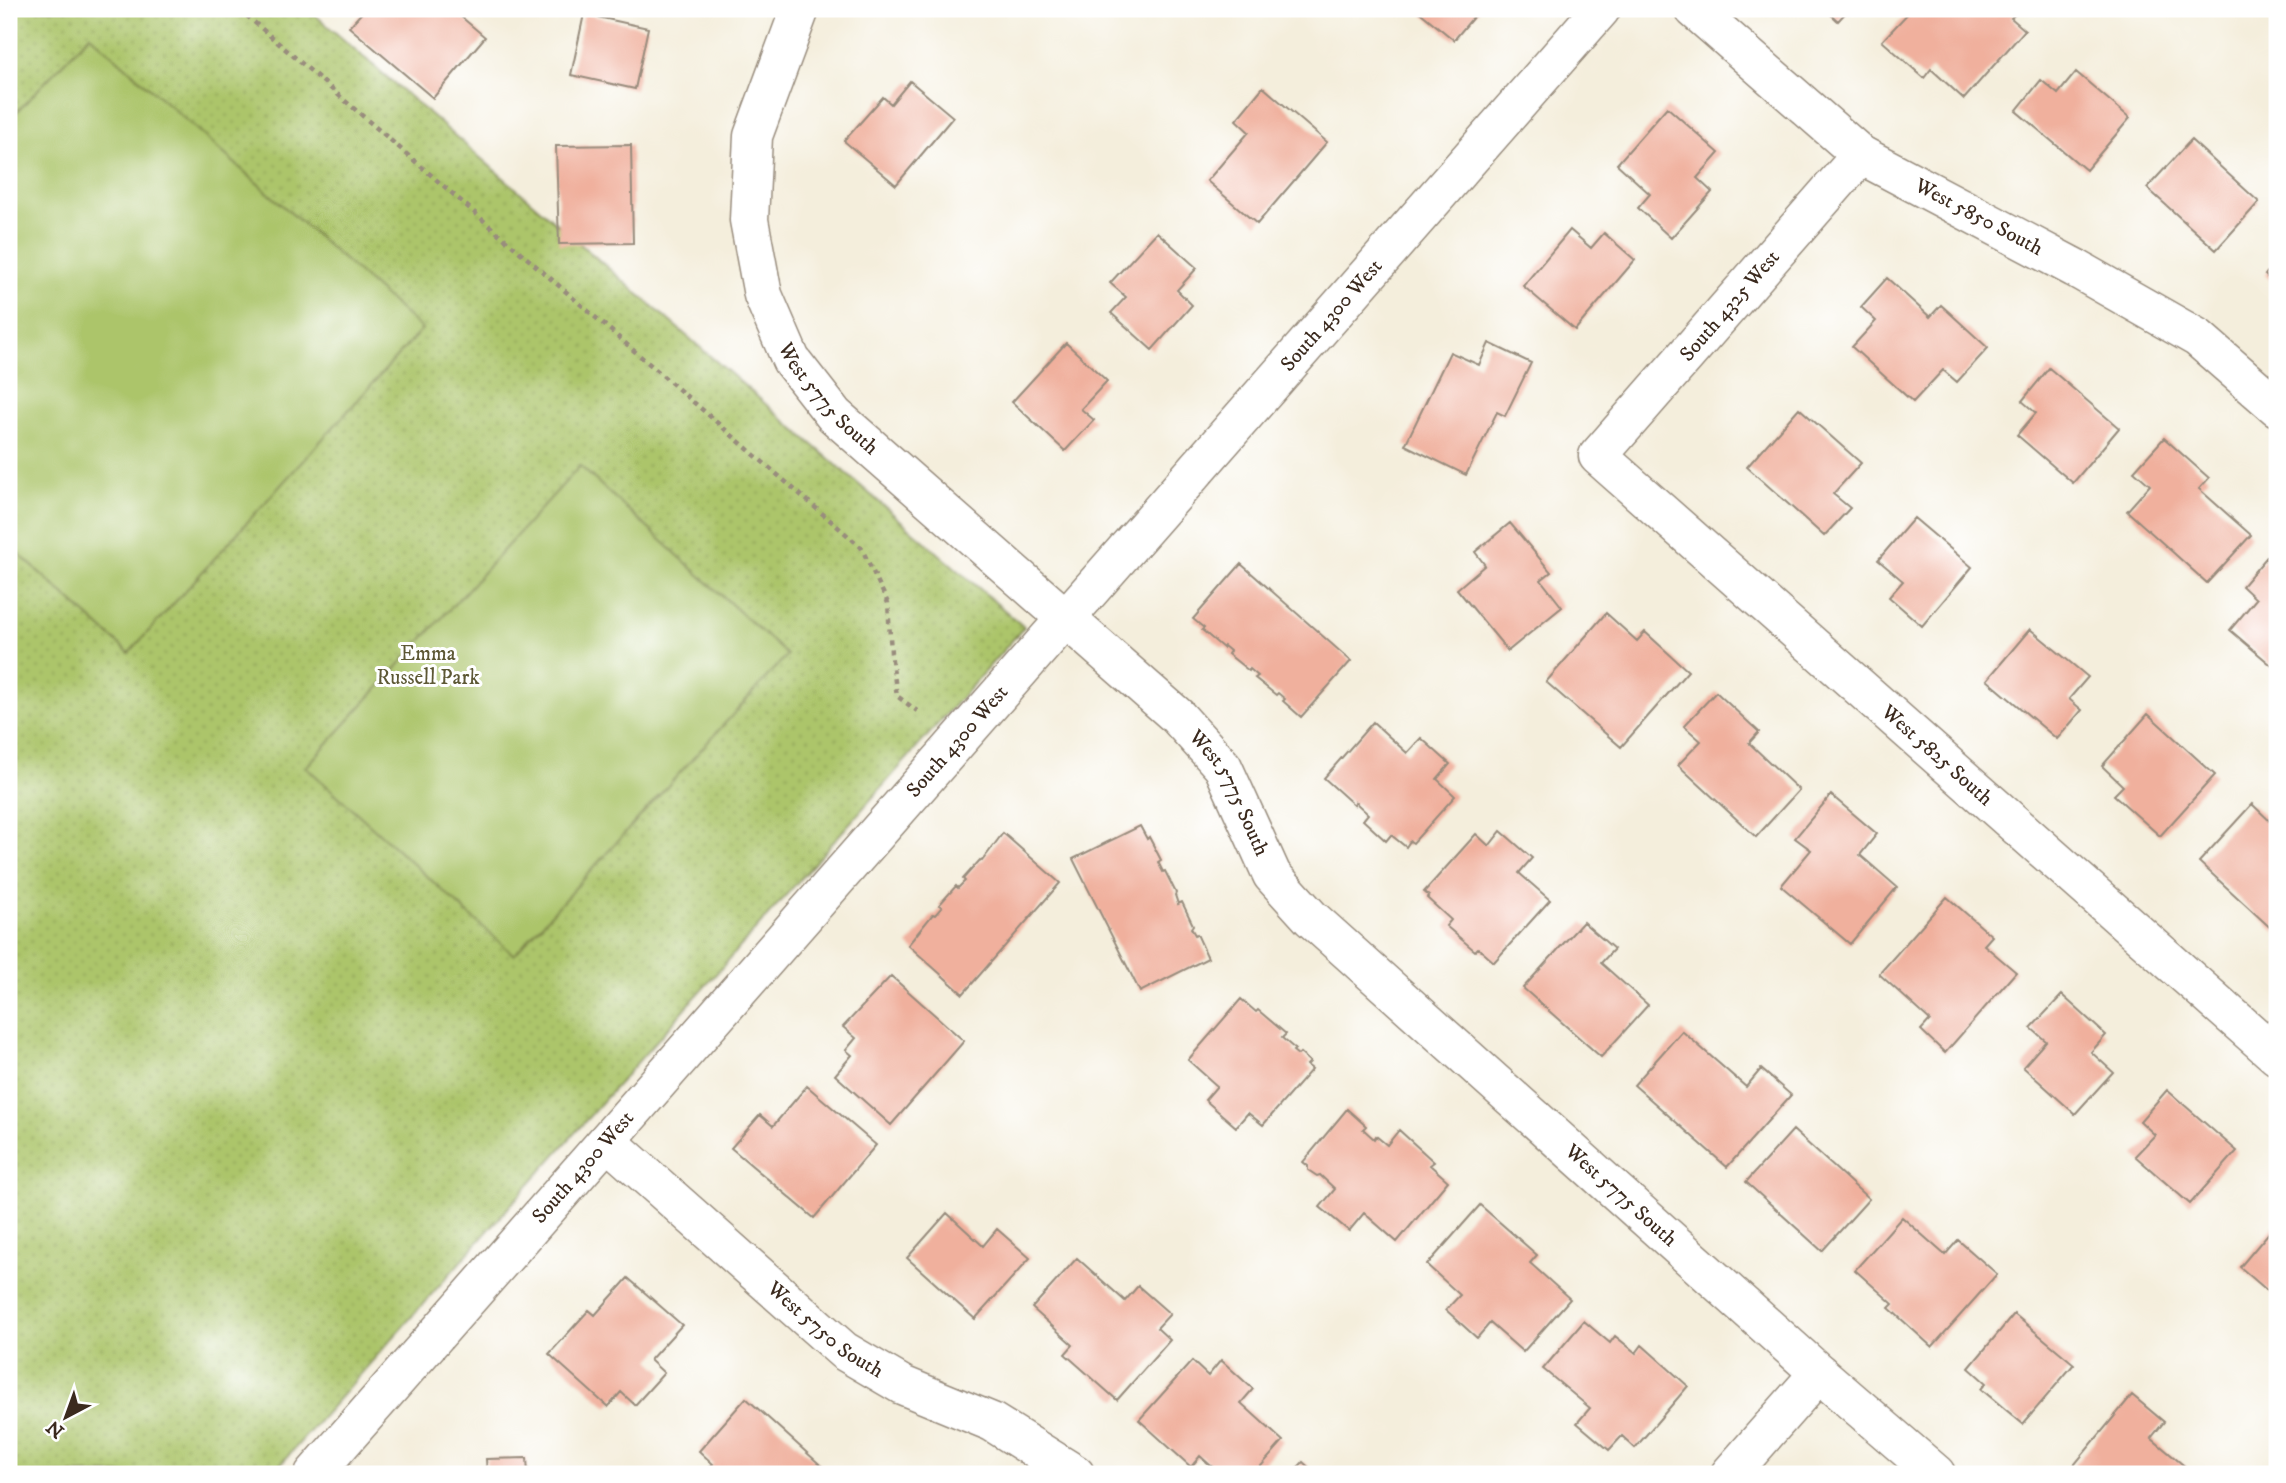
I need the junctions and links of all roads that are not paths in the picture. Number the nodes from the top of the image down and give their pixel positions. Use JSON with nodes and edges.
{"nodes":[{"id":1,"x":800,"y":9,"type":"edge"},
{"id":2,"x":1601,"y":9,"type":"edge"},
{"id":3,"x":1693,"y":9,"type":"edge"},
{"id":4,"x":1861,"y":155,"type":"junction"},
{"id":5,"x":2277,"y":407,"type":"edge"},
{"id":6,"x":1598,"y":456,"type":"joint"},
{"id":7,"x":1066,"y":619,"type":"junction"},
{"id":8,"x":2277,"y":1056,"type":"edge"},
{"id":9,"x":607,"y":1141,"type":"junction"},
{"id":10,"x":1819,"y":1373,"type":"junction"},
{"id":11,"x":314,"y":1474,"type":"edge"},
{"id":12,"x":1075,"y":1474,"type":"edge"},
{"id":13,"x":1730,"y":1474,"type":"edge"},
{"id":14,"x":1936,"y":1474,"type":"edge"}],
"edges":[{"from":1,"to":7,"type":"street","name":"West 5775 South"},
{"from":2,"to":7,"type":"street","name":"South 4300 West"},
{"from":3,"to":4,"type":"street","name":"West 5850 South"},
{"from":4,"to":5,"type":"street","name":"West 5850 South"},
{"from":4,"to":6,"type":"street","name":"South 4325 West"},
{"from":6,"to":8,"type":"street","name":"West 5825 South"},
{"from":7,"to":9,"type":"street","name":"South 4300 West"},
{"from":7,"to":10,"type":"street","name":"West 5775 South"},
{"from":9,"to":11,"type":"street","name":"South 4300 West"},
{"from":9,"to":12,"type":"street","name":"West 5750 South"},
{"from":10,"to":13,"type":"street"},
{"from":10,"to":14,"type":"street","name":"West 5775 South"}]}
